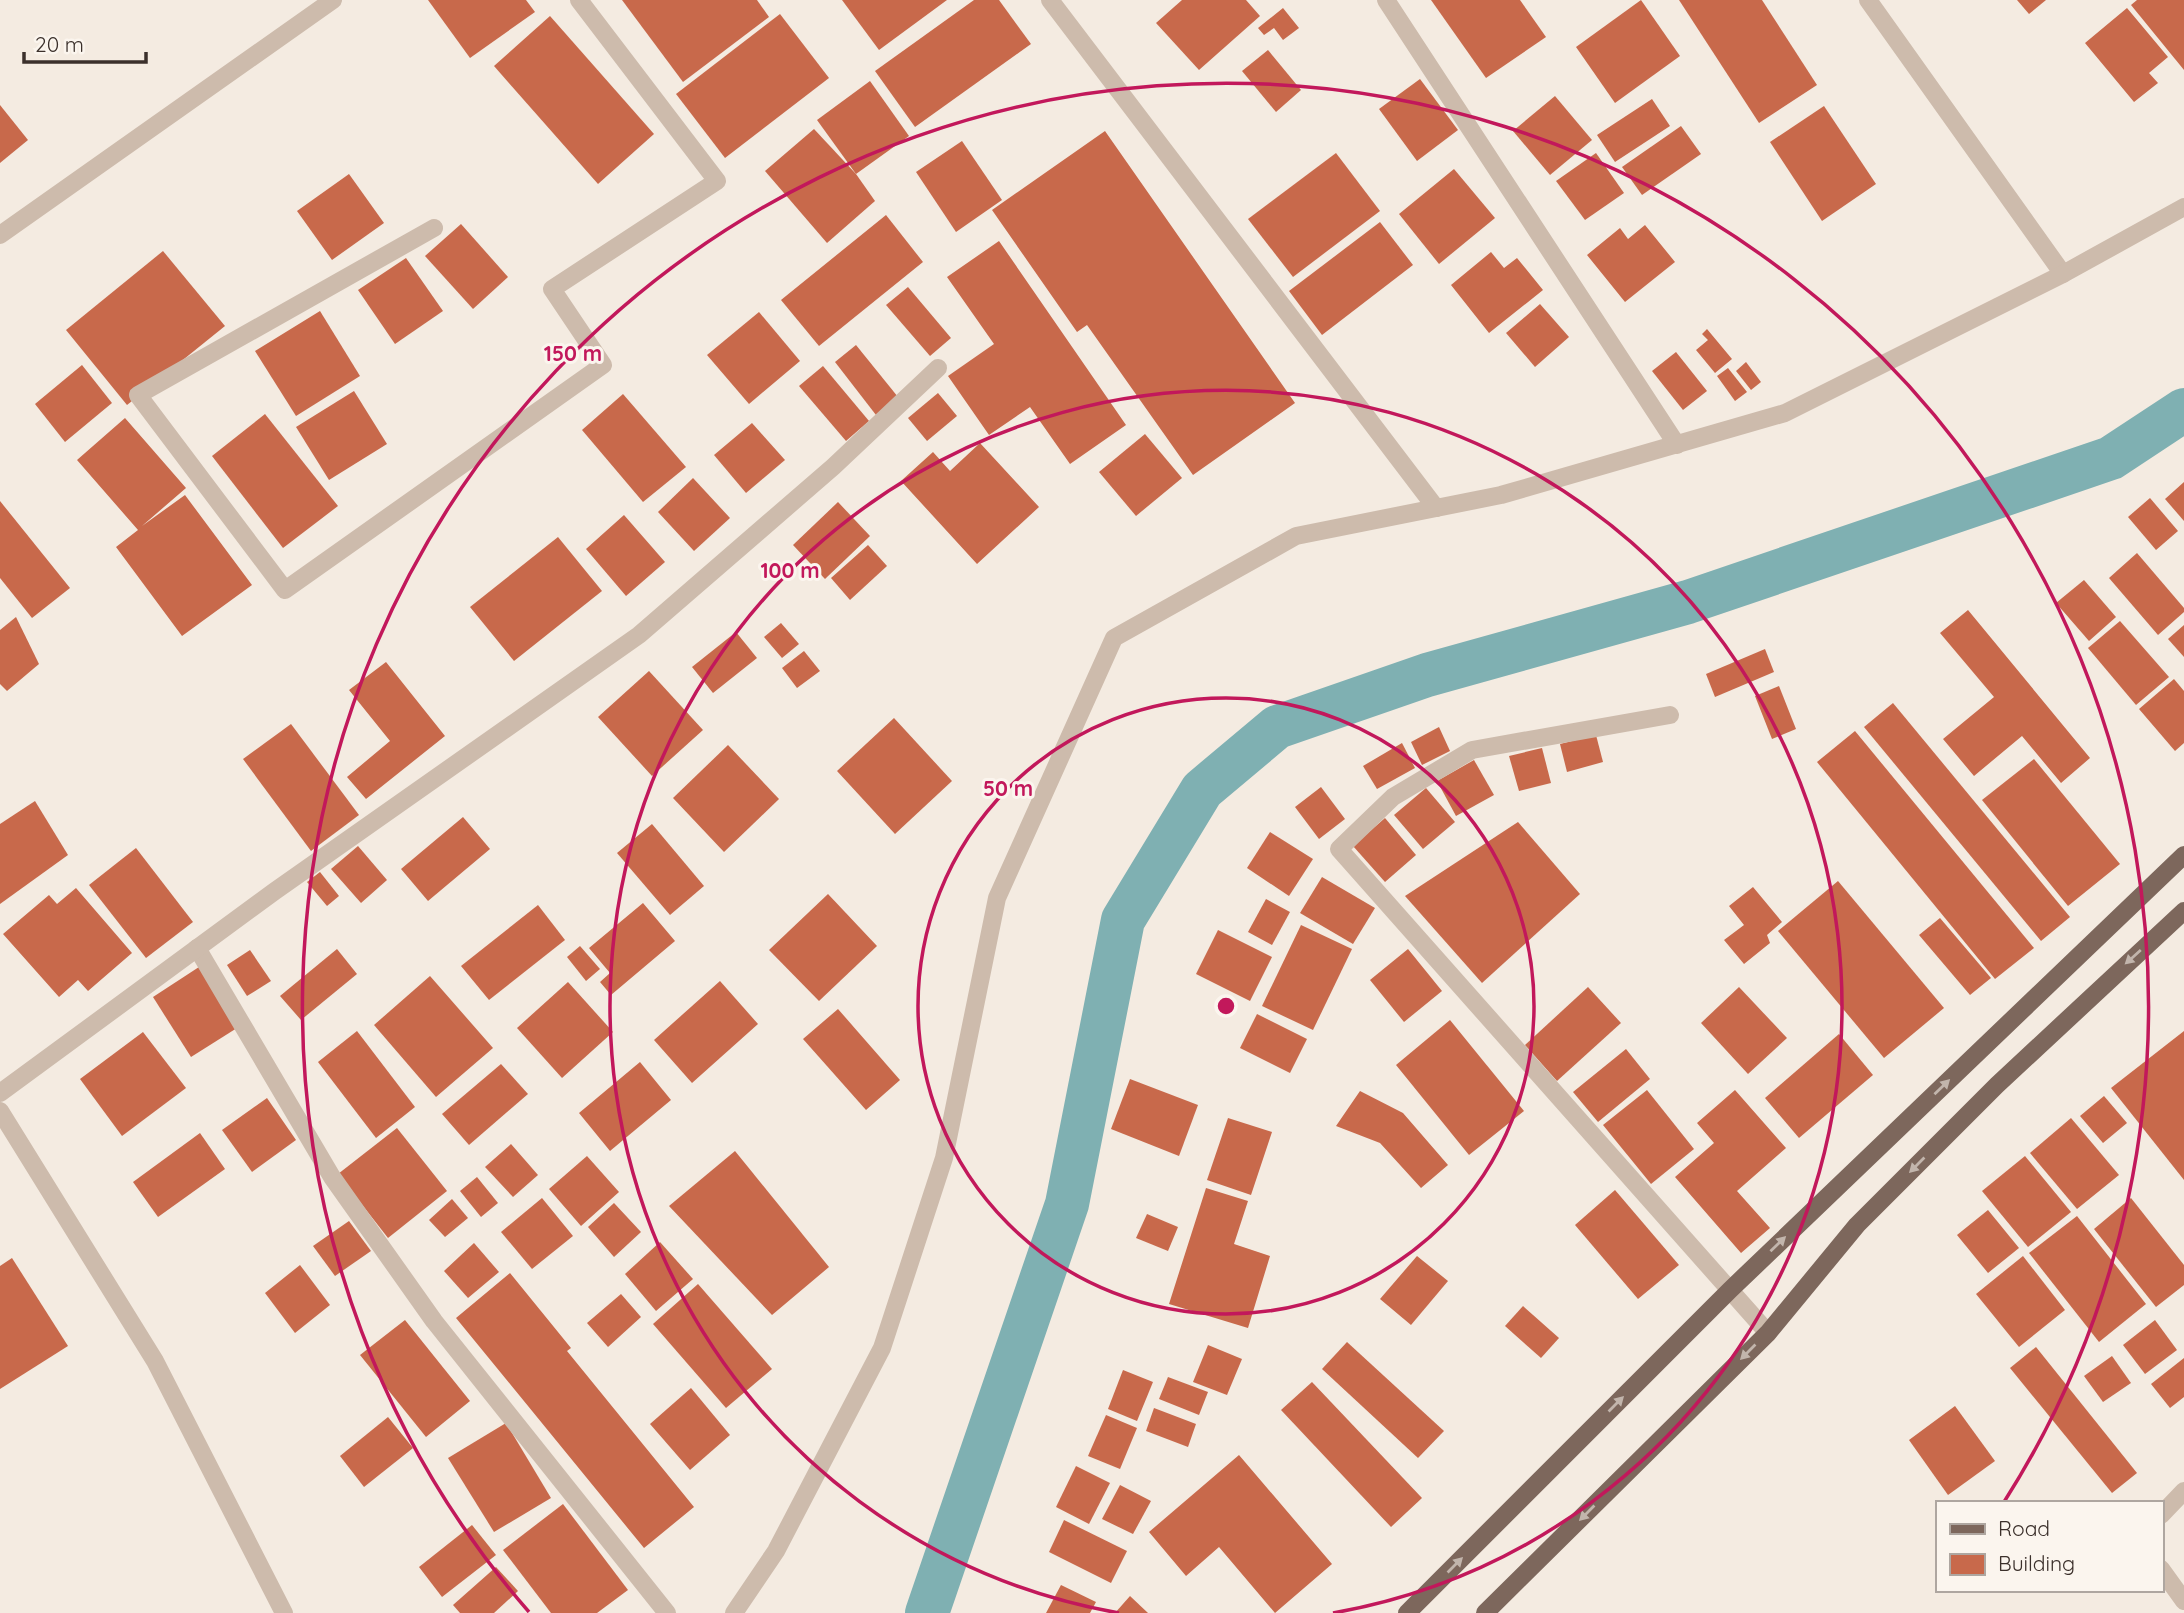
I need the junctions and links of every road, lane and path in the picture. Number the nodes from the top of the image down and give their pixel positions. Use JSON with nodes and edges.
{"nodes":[{"id":1,"x":333,"y":0,"type":"edge"},
{"id":2,"x":579,"y":0,"type":"edge"},
{"id":3,"x":1050,"y":0,"type":"edge"},
{"id":4,"x":1386,"y":0,"type":"edge"},
{"id":5,"x":1868,"y":0,"type":"edge"},
{"id":6,"x":2184,"y":207,"type":"edge"},
{"id":7,"x":434,"y":228,"type":"dead end"},
{"id":8,"x":0,"y":236,"type":"edge"},
{"id":9,"x":2063,"y":274,"type":"junction"},
{"id":10,"x":938,"y":368,"type":"dead end"},
{"id":11,"x":1676,"y":444,"type":"junction"},
{"id":12,"x":1436,"y":508,"type":"junction"},
{"id":13,"x":1670,"y":715,"type":"dead end"},
{"id":14,"x":2184,"y":855,"type":"edge"},
{"id":15,"x":2184,"y":911,"type":"edge"},
{"id":16,"x":197,"y":948,"type":"junction"},
{"id":17,"x":0,"y":1093,"type":"edge"},
{"id":18,"x":0,"y":1111,"type":"edge"},
{"id":19,"x":1730,"y":1290,"type":"junction"},
{"id":20,"x":1768,"y":1333,"type":"junction"},
{"id":21,"x":2184,"y":1491,"type":"edge"},
{"id":22,"x":2163,"y":1513,"type":"edge"},
{"id":23,"x":2163,"y":1572,"type":"edge"},
{"id":24,"x":2184,"y":1601,"type":"edge"},
{"id":25,"x":284,"y":1613,"type":"edge"},
{"id":26,"x":667,"y":1613,"type":"edge"},
{"id":27,"x":734,"y":1613,"type":"edge"},
{"id":28,"x":1407,"y":1613,"type":"edge"},
{"id":29,"x":1485,"y":1613,"type":"edge"}],
"edges":[{"from":1,"to":8,"type":"street"},
{"from":2,"to":7,"type":"street"},
{"from":3,"to":12,"type":"street"},
{"from":4,"to":11,"type":"street"},
{"from":5,"to":9,"type":"street"},
{"from":6,"to":9,"type":"street"},
{"from":9,"to":11,"type":"street"},
{"from":10,"to":16,"type":"street"},
{"from":11,"to":12,"type":"street"},
{"from":12,"to":27,"type":"street"},
{"from":13,"to":19,"type":"street"},
{"from":19,"to":14,"type":"main road","one_way":true},
{"from":15,"to":20,"type":"main road","one_way":true},
{"from":16,"to":17,"type":"street"},
{"from":16,"to":26,"type":"street"},
{"from":18,"to":25,"type":"street"},
{"from":19,"to":20,"type":"street"},
{"from":28,"to":19,"type":"main road","one_way":true},
{"from":20,"to":29,"type":"main road","one_way":true},
{"from":21,"to":22,"type":"street"},
{"from":23,"to":24,"type":"street"}]}
